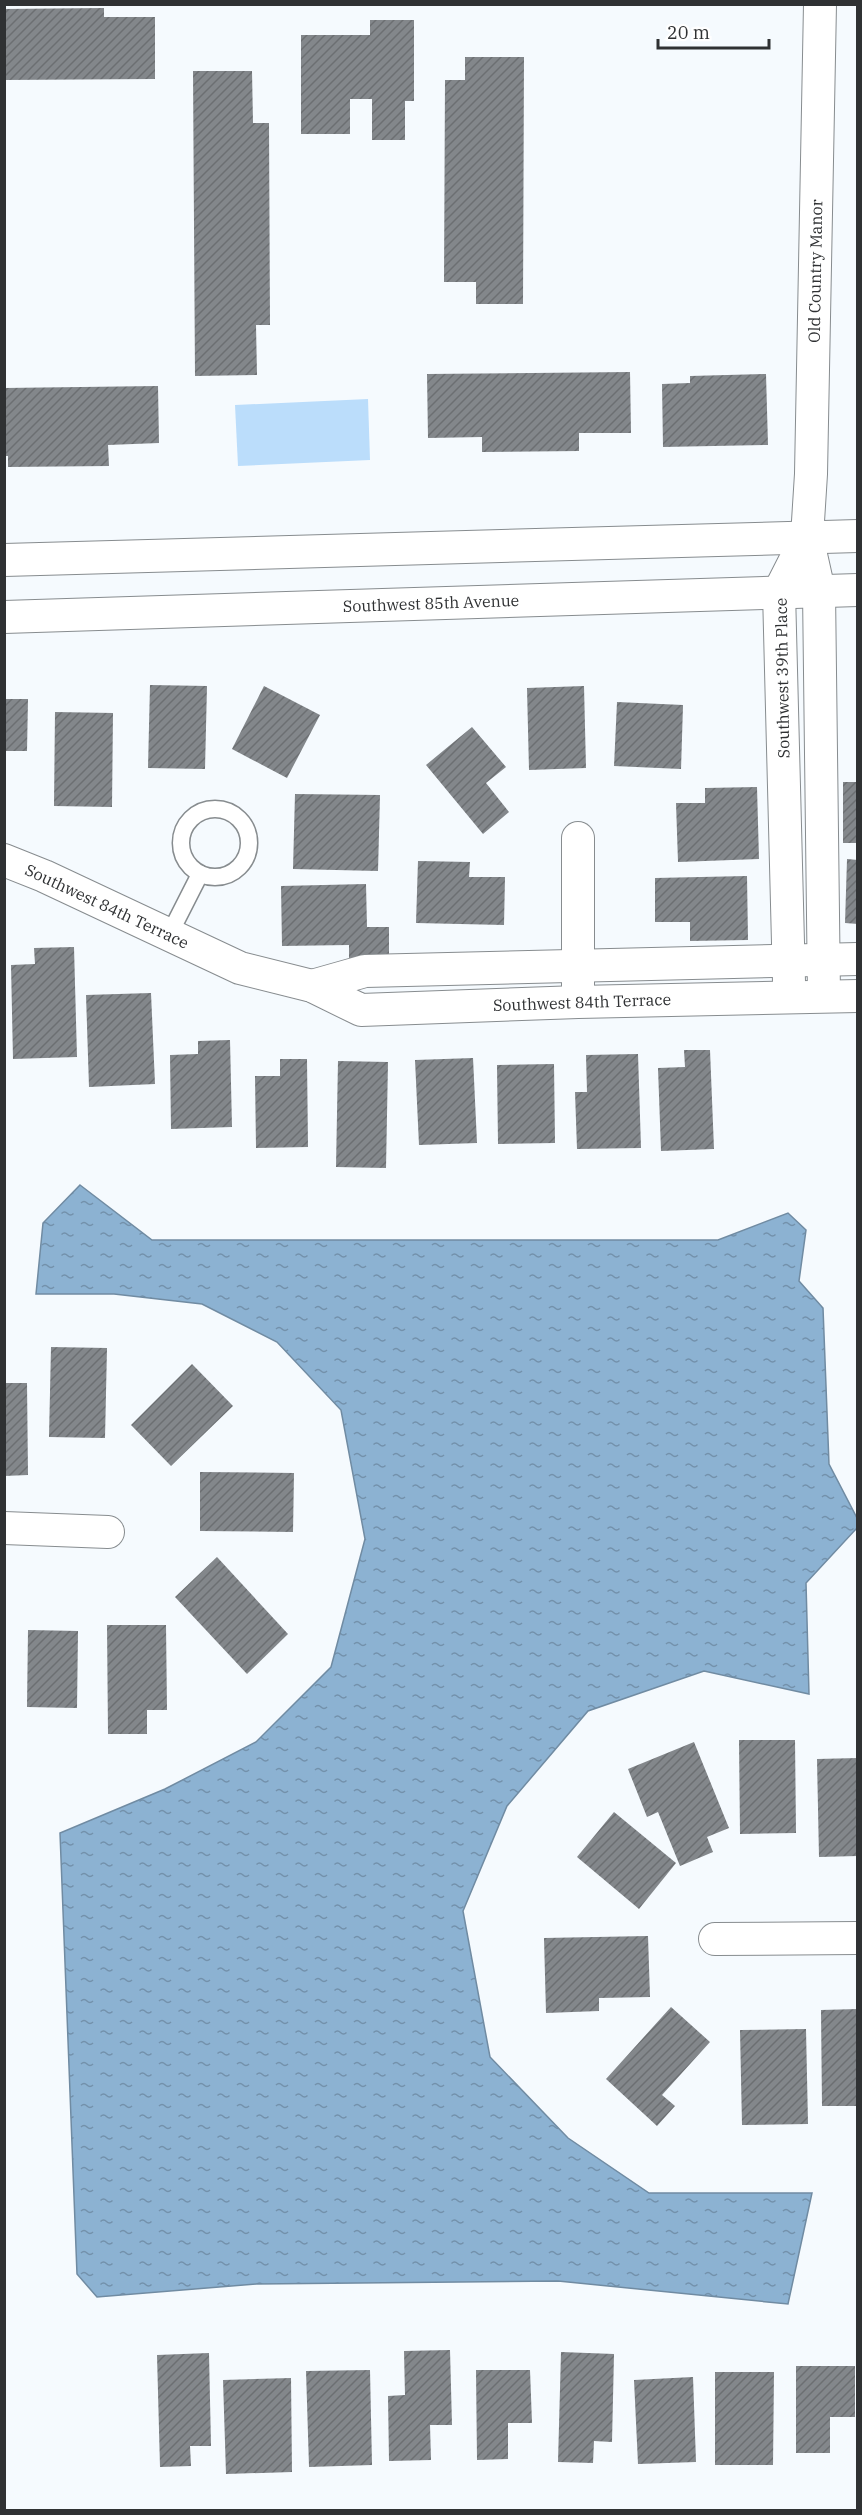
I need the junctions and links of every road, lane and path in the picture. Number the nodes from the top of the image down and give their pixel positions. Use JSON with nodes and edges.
{"nodes":[{"id":1,"x":820,"y":4,"type":"edge"},
{"id":2,"x":858,"y":536,"type":"edge"},
{"id":3,"x":807,"y":537,"type":"junction"},
{"id":4,"x":4,"y":560,"type":"edge"},
{"id":5,"x":858,"y":590,"type":"edge"},
{"id":6,"x":819,"y":591,"type":"junction"},
{"id":7,"x":779,"y":592,"type":"junction"},
{"id":8,"x":4,"y":617,"type":"edge"},
{"id":9,"x":578,"y":838,"type":"dead end"},
{"id":10,"x":4,"y":860,"type":"edge"},
{"id":11,"x":200,"y":874,"type":"junction"},
{"id":12,"x":169,"y":934,"type":"junction"},
{"id":13,"x":824,"y":959,"type":"junction"},
{"id":14,"x":858,"y":959,"type":"edge"},
{"id":15,"x":789,"y":961,"type":"junction"},
{"id":16,"x":578,"y":967,"type":"junction"},
{"id":17,"x":312,"y":986,"type":"junction"},
{"id":18,"x":824,"y":995,"type":"junction"},
{"id":19,"x":858,"y":996,"type":"edge"},
{"id":20,"x":790,"y":997,"type":"junction"},
{"id":21,"x":578,"y":1002,"type":"junction"},
{"id":22,"x":4,"y":1528,"type":"edge"},
{"id":23,"x":108,"y":1532,"type":"dead end"},
{"id":24,"x":858,"y":1938,"type":"edge"},
{"id":25,"x":715,"y":1939,"type":"dead end"}],
"edges":[{"from":1,"to":3,"type":"street","name":"Old Country Manor"},
{"from":2,"to":3,"type":"street"},
{"from":3,"to":4,"type":"street"},
{"from":3,"to":6,"type":"street"},
{"from":3,"to":7,"type":"street","name":"Southwest 39th Place"},
{"from":5,"to":6,"type":"street","name":"Southwest 85th Avenue"},
{"from":6,"to":7,"type":"street","name":"Southwest 85th Avenue"},
{"from":6,"to":13,"type":"street"},
{"from":7,"to":8,"type":"street","name":"Southwest 85th Avenue"},
{"from":7,"to":15,"type":"street","name":"Southwest 39th Place"},
{"from":9,"to":16,"type":"street"},
{"from":10,"to":12,"type":"street","name":"Southwest 84th Terrace"},
{"from":11,"to":11,"type":"lane"},
{"from":11,"to":12,"type":"lane"},
{"from":12,"to":17,"type":"street","name":"Southwest 84th Terrace"},
{"from":13,"to":14,"type":"street","name":"Southwest 84th Terrace"},
{"from":13,"to":15,"type":"street","name":"Southwest 84th Terrace"},
{"from":13,"to":18,"type":"street"},
{"from":15,"to":16,"type":"street","name":"Southwest 84th Terrace"},
{"from":15,"to":20,"type":"street","name":"Southwest 39th Place"},
{"from":16,"to":17,"type":"street","name":"Southwest 84th Terrace"},
{"from":16,"to":21,"type":"street"},
{"from":17,"to":21,"type":"street","name":"Southwest 84th Terrace"},
{"from":18,"to":19,"type":"street","name":"Southwest 84th Terrace"},
{"from":18,"to":20,"type":"street","name":"Southwest 84th Terrace"},
{"from":20,"to":21,"type":"street","name":"Southwest 84th Terrace"},
{"from":22,"to":23,"type":"street"},
{"from":24,"to":25,"type":"street"}]}
